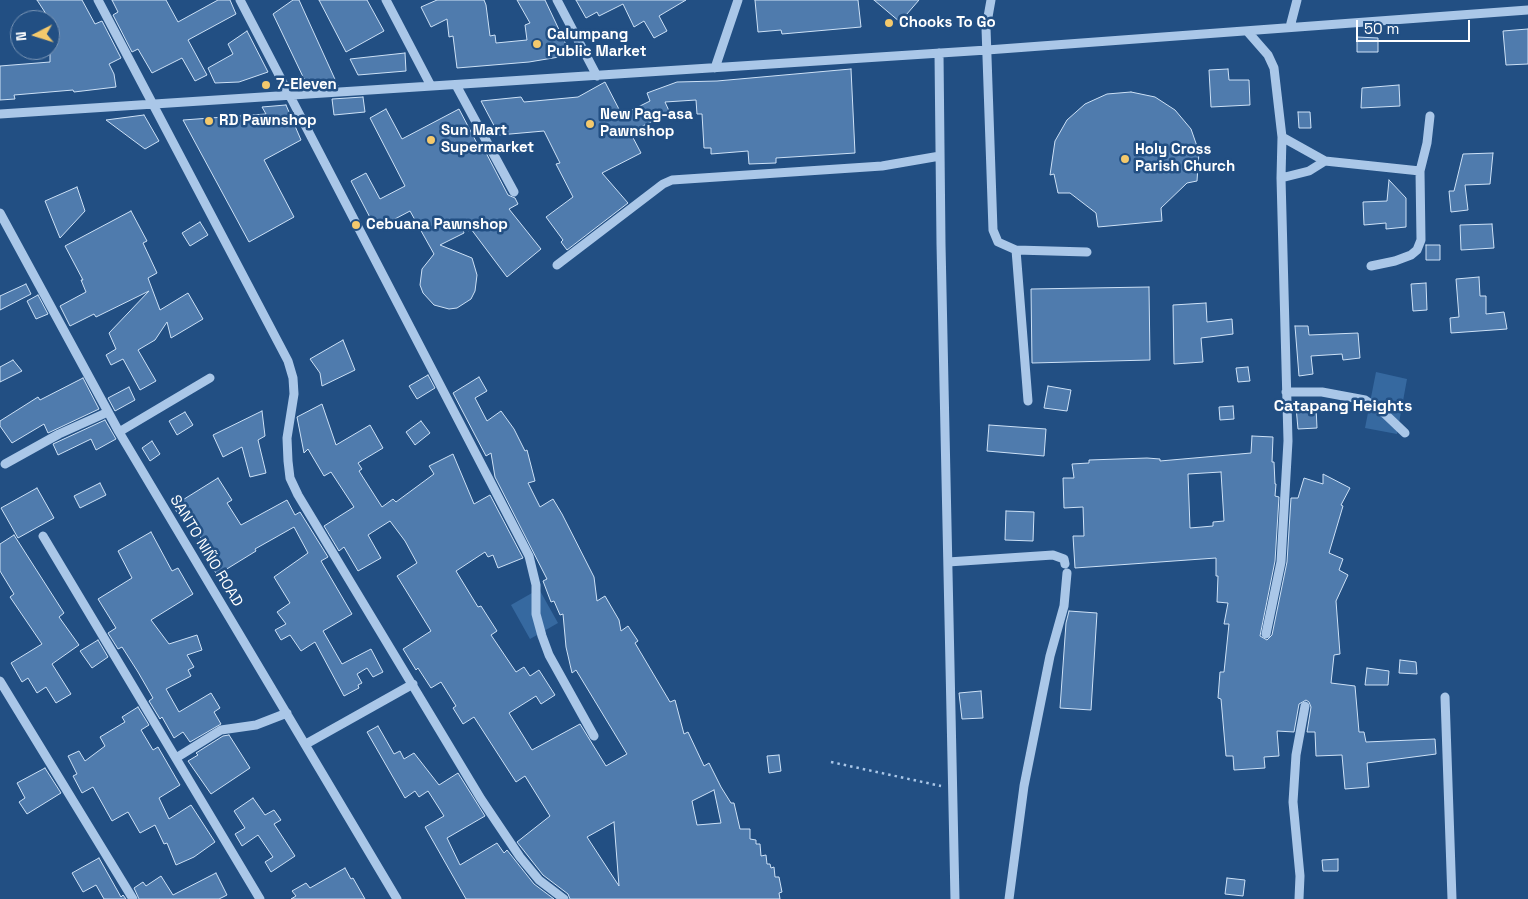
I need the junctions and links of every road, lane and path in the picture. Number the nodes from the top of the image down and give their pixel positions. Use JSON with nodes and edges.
{"nodes":[{"id":1,"x":98,"y":0,"type":"edge"},
{"id":2,"x":240,"y":0,"type":"edge"},
{"id":3,"x":386,"y":0,"type":"edge"},
{"id":4,"x":557,"y":0,"type":"edge"},
{"id":5,"x":738,"y":0,"type":"edge"},
{"id":6,"x":991,"y":0,"type":"edge"},
{"id":7,"x":1297,"y":0,"type":"edge"},
{"id":8,"x":1528,"y":10,"type":"edge"},
{"id":9,"x":1290,"y":27,"type":"junction"},
{"id":10,"x":1247,"y":31,"type":"junction"},
{"id":11,"x":987,"y":50,"type":"junction"},
{"id":12,"x":939,"y":53,"type":"junction"},
{"id":13,"x":716,"y":68,"type":"junction"},
{"id":14,"x":597,"y":76,"type":"junction"},
{"id":15,"x":456,"y":85,"type":"junction"},
{"id":16,"x":431,"y":86,"type":"junction"},
{"id":17,"x":290,"y":95,"type":"junction"},
{"id":18,"x":154,"y":104,"type":"junction"},
{"id":19,"x":0,"y":114,"type":"edge"},
{"id":20,"x":1430,"y":116,"type":"dead end"},
{"id":21,"x":1282,"y":137,"type":"junction"},
{"id":22,"x":940,"y":156,"type":"junction"},
{"id":23,"x":1325,"y":162,"type":"junction"},
{"id":24,"x":1420,"y":171,"type":"junction"},
{"id":25,"x":1280,"y":178,"type":"junction"},
{"id":26,"x":514,"y":192,"type":"dead end"},
{"id":27,"x":0,"y":213,"type":"edge"},
{"id":28,"x":1016,"y":250,"type":"junction"},
{"id":29,"x":1087,"y":252,"type":"dead end"},
{"id":30,"x":556,"y":265,"type":"dead end"},
{"id":31,"x":1371,"y":266,"type":"dead end"},
{"id":32,"x":210,"y":378,"type":"dead end"},
{"id":33,"x":1286,"y":392,"type":"junction"},
{"id":34,"x":1028,"y":400,"type":"dead end"},
{"id":35,"x":108,"y":412,"type":"junction"},
{"id":36,"x":119,"y":432,"type":"junction"},
{"id":37,"x":1405,"y":433,"type":"dead end"},
{"id":38,"x":5,"y":464,"type":"dead end"},
{"id":39,"x":43,"y":536,"type":"dead end"},
{"id":40,"x":948,"y":562,"type":"junction"},
{"id":41,"x":1266,"y":634,"type":"dead end"},
{"id":42,"x":0,"y":681,"type":"edge"},
{"id":43,"x":413,"y":684,"type":"junction"},
{"id":44,"x":1445,"y":697,"type":"dead end"},
{"id":45,"x":1305,"y":706,"type":"dead end"},
{"id":46,"x":287,"y":713,"type":"junction"},
{"id":47,"x":594,"y":736,"type":"dead end"},
{"id":48,"x":306,"y":744,"type":"junction"},
{"id":49,"x":176,"y":758,"type":"junction"},
{"id":50,"x":831,"y":762,"type":"dead end"},
{"id":51,"x":953,"y":789,"type":"junction"},
{"id":52,"x":133,"y":899,"type":"edge"},
{"id":53,"x":260,"y":899,"type":"edge"},
{"id":54,"x":397,"y":899,"type":"edge"},
{"id":55,"x":564,"y":899,"type":"edge"},
{"id":56,"x":955,"y":899,"type":"edge"},
{"id":57,"x":1009,"y":899,"type":"edge"},
{"id":58,"x":1299,"y":899,"type":"edge"},
{"id":59,"x":1452,"y":899,"type":"edge"}],
"edges":[{"from":1,"to":18,"type":"street"},
{"from":2,"to":17,"type":"street"},
{"from":3,"to":16,"type":"street"},
{"from":4,"to":14,"type":"street"},
{"from":5,"to":13,"type":"street"},
{"from":6,"to":11,"type":"street"},
{"from":7,"to":9,"type":"street"},
{"from":8,"to":9,"type":"street"},
{"from":9,"to":10,"type":"street"},
{"from":10,"to":11,"type":"street"},
{"from":10,"to":21,"type":"street"},
{"from":11,"to":12,"type":"street"},
{"from":11,"to":28,"type":"street"},
{"from":12,"to":13,"type":"street"},
{"from":12,"to":22,"type":"street"},
{"from":13,"to":14,"type":"street"},
{"from":14,"to":15,"type":"street"},
{"from":15,"to":16,"type":"street"},
{"from":15,"to":26,"type":"street"},
{"from":16,"to":17,"type":"street"},
{"from":17,"to":18,"type":"street"},
{"from":17,"to":47,"type":"street"},
{"from":18,"to":19,"type":"street"},
{"from":18,"to":43,"type":"street"},
{"from":20,"to":24,"type":"street"},
{"from":21,"to":23,"type":"street"},
{"from":21,"to":25,"type":"street"},
{"from":22,"to":30,"type":"street"},
{"from":22,"to":40,"type":"street"},
{"from":23,"to":24,"type":"street"},
{"from":23,"to":25,"type":"street"},
{"from":24,"to":31,"type":"street"},
{"from":25,"to":33,"type":"street"},
{"from":27,"to":35,"type":"street","name":"SANTO NIÑO ROAD"},
{"from":28,"to":29,"type":"street"},
{"from":28,"to":34,"type":"street"},
{"from":32,"to":36,"type":"street"},
{"from":33,"to":37,"type":"street"},
{"from":33,"to":41,"type":"street"},
{"from":35,"to":36,"type":"street","name":"SANTO NIÑO ROAD"},
{"from":35,"to":38,"type":"street"},
{"from":36,"to":46,"type":"street","name":"SANTO NIÑO ROAD"},
{"from":39,"to":49,"type":"street"},
{"from":40,"to":51,"type":"street"},
{"from":40,"to":57,"type":"street"},
{"from":42,"to":52,"type":"street"},
{"from":43,"to":48,"type":"street"},
{"from":43,"to":55,"type":"street"},
{"from":44,"to":59,"type":"street"},
{"from":45,"to":58,"type":"street"},
{"from":46,"to":48,"type":"street","name":"SANTO NIÑO ROAD"},
{"from":46,"to":49,"type":"street"},
{"from":48,"to":54,"type":"street","name":"SANTO NIÑO ROAD"},
{"from":49,"to":53,"type":"street"},
{"from":50,"to":51,"type":"path"},
{"from":51,"to":56,"type":"street"}]}
